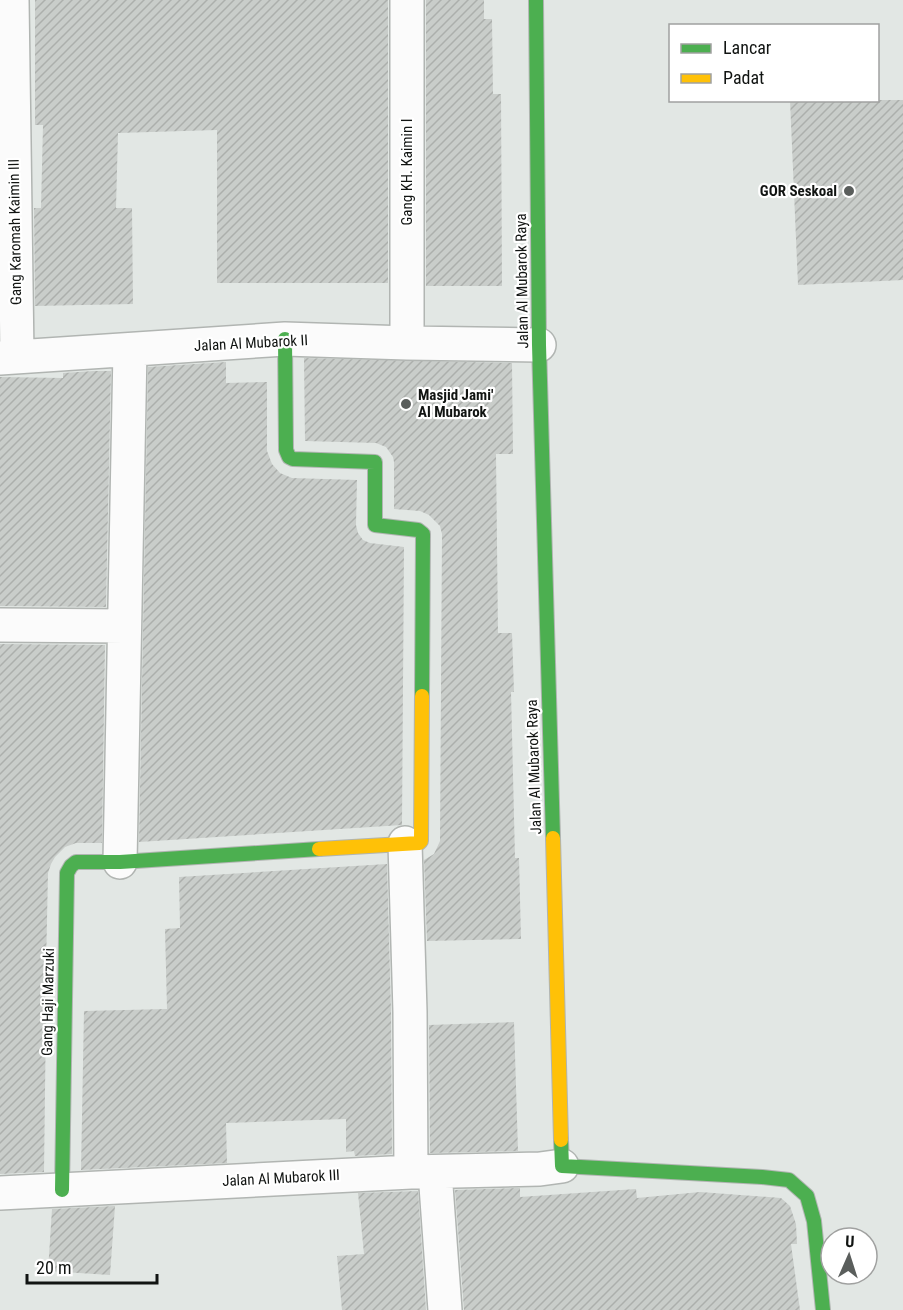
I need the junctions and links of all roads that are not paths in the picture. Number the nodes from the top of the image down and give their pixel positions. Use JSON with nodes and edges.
{"nodes":[{"id":1,"x":12,"y":0,"type":"edge"},
{"id":2,"x":407,"y":0,"type":"edge"},
{"id":3,"x":536,"y":0,"type":"edge"},
{"id":4,"x":285,"y":339,"type":"junction"},
{"id":5,"x":406,"y":344,"type":"junction"},
{"id":6,"x":539,"y":345,"type":"junction"},
{"id":7,"x":130,"y":350,"type":"junction"},
{"id":8,"x":8,"y":357,"type":"edge"},
{"id":9,"x":0,"y":625,"type":"edge"},
{"id":10,"x":123,"y":626,"type":"junction"},
{"id":11,"x":405,"y":843,"type":"junction"},
{"id":12,"x":120,"y":862,"type":"junction"},
{"id":13,"x":562,"y":1166,"type":"junction"},
{"id":14,"x":423,"y":1172,"type":"junction"},
{"id":15,"x":62,"y":1190,"type":"junction"},
{"id":16,"x":0,"y":1193,"type":"edge"},
{"id":17,"x":445,"y":1310,"type":"edge"},
{"id":18,"x":823,"y":1310,"type":"edge"}],
"edges":[{"from":1,"to":8,"type":"street","name":"Gang Karomah Kaimin III"},
{"from":2,"to":5,"type":"street","name":"Gang KH. Kaimin I"},
{"from":3,"to":6,"type":"street","name":"Jalan Al Mubarok Raya"},
{"from":4,"to":5,"type":"street","name":"Jalan Al Mubarok II"},
{"from":4,"to":7,"type":"street","name":"Jalan Al Mubarok II"},
{"from":4,"to":11,"type":"street"},
{"from":5,"to":6,"type":"street","name":"Jalan Al Mubarok II"},
{"from":6,"to":13,"type":"street","name":"Jalan Al Mubarok Raya"},
{"from":7,"to":8,"type":"street","name":"Jalan Al Mubarok II"},
{"from":7,"to":10,"type":"street"},
{"from":9,"to":10,"type":"street"},
{"from":10,"to":12,"type":"street"},
{"from":11,"to":12,"type":"street"},
{"from":11,"to":14,"type":"street"},
{"from":12,"to":15,"type":"street","name":"Gang Haji Marzuki"},
{"from":13,"to":14,"type":"street","name":"Jalan Al Mubarok III"},
{"from":13,"to":18,"type":"street"},
{"from":14,"to":15,"type":"street","name":"Jalan Al Mubarok III"},
{"from":14,"to":17,"type":"street"},
{"from":15,"to":16,"type":"street","name":"Jalan Al Mubarok III"}]}
